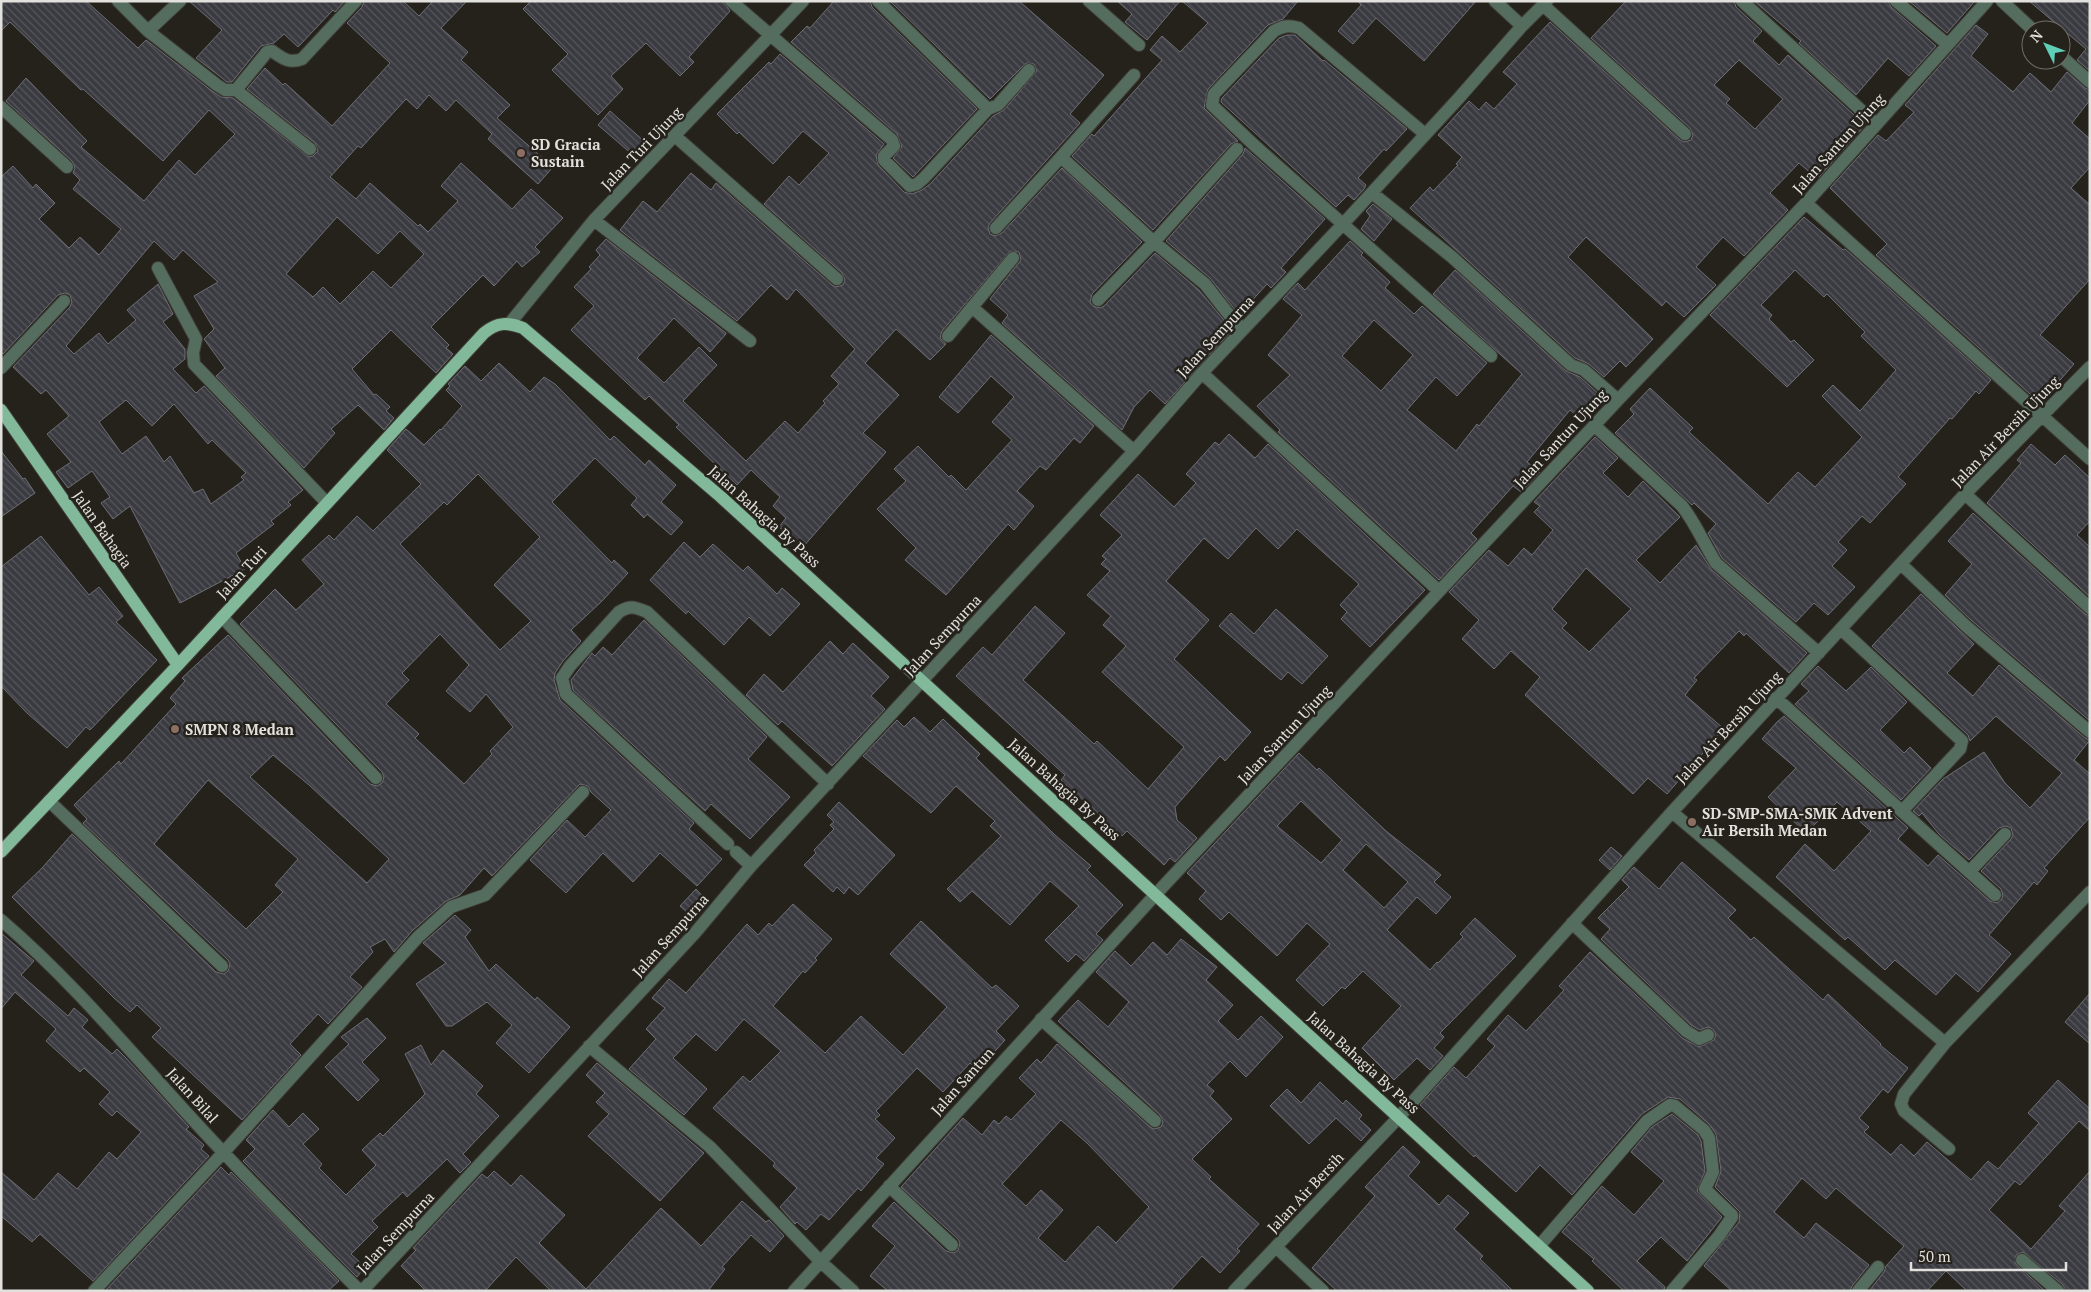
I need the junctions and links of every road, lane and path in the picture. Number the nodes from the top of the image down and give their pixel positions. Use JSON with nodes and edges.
{"nodes":[{"id":1,"x":118,"y":1,"type":"edge"},
{"id":2,"x":180,"y":1,"type":"edge"},
{"id":3,"x":356,"y":1,"type":"edge"},
{"id":4,"x":731,"y":1,"type":"edge"},
{"id":5,"x":803,"y":1,"type":"edge"},
{"id":6,"x":878,"y":1,"type":"edge"},
{"id":7,"x":1089,"y":1,"type":"edge"},
{"id":8,"x":1495,"y":1,"type":"edge"},
{"id":9,"x":1742,"y":1,"type":"edge"},
{"id":10,"x":1896,"y":1,"type":"edge"},
{"id":11,"x":1987,"y":1,"type":"edge"},
{"id":12,"x":2002,"y":1,"type":"edge"},
{"id":13,"x":1545,"y":3,"type":"edge"},
{"id":14,"x":2022,"y":20,"type":"edge"},
{"id":15,"x":1522,"y":26,"type":"junction"},
{"id":16,"x":148,"y":32,"type":"junction"},
{"id":17,"x":770,"y":35,"type":"junction"},
{"id":18,"x":1947,"y":44,"type":"junction"},
{"id":19,"x":1140,"y":45,"type":"dead end"},
{"id":20,"x":2071,"y":65,"type":"edge"},
{"id":21,"x":1029,"y":70,"type":"dead end"},
{"id":22,"x":1134,"y":75,"type":"dead end"},
{"id":23,"x":2090,"y":82,"type":"edge"},
{"id":24,"x":236,"y":90,"type":"junction"},
{"id":25,"x":1,"y":107,"type":"edge"},
{"id":26,"x":988,"y":109,"type":"junction"},
{"id":27,"x":1876,"y":124,"type":"junction"},
{"id":28,"x":1425,"y":134,"type":"junction"},
{"id":29,"x":1685,"y":134,"type":"dead end"},
{"id":30,"x":675,"y":136,"type":"junction"},
{"id":31,"x":310,"y":149,"type":"dead end"},
{"id":32,"x":1237,"y":149,"type":"dead end"},
{"id":33,"x":1061,"y":157,"type":"junction"},
{"id":34,"x":67,"y":167,"type":"dead end"},
{"id":35,"x":1372,"y":193,"type":"junction"},
{"id":36,"x":1806,"y":203,"type":"junction"},
{"id":37,"x":594,"y":220,"type":"junction"},
{"id":38,"x":1343,"y":224,"type":"junction"},
{"id":39,"x":996,"y":228,"type":"dead end"},
{"id":40,"x":1154,"y":242,"type":"junction"},
{"id":41,"x":1012,"y":258,"type":"dead end"},
{"id":42,"x":158,"y":268,"type":"dead end"},
{"id":43,"x":837,"y":279,"type":"dead end"},
{"id":44,"x":1098,"y":300,"type":"dead end"},
{"id":45,"x":64,"y":302,"type":"dead end"},
{"id":46,"x":972,"y":306,"type":"junction"},
{"id":47,"x":510,"y":323,"type":"junction"},
{"id":48,"x":1243,"y":329,"type":"junction"},
{"id":49,"x":948,"y":336,"type":"dead end"},
{"id":50,"x":750,"y":341,"type":"dead end"},
{"id":51,"x":1491,"y":356,"type":"dead end"},
{"id":52,"x":2090,"y":367,"type":"edge"},
{"id":53,"x":1,"y":368,"type":"edge"},
{"id":54,"x":1202,"y":373,"type":"junction"},
{"id":55,"x":1618,"y":400,"type":"junction"},
{"id":56,"x":1,"y":410,"type":"edge"},
{"id":57,"x":2042,"y":416,"type":"junction"},
{"id":58,"x":1595,"y":426,"type":"junction"},
{"id":59,"x":1134,"y":451,"type":"junction"},
{"id":60,"x":2090,"y":460,"type":"edge"},
{"id":61,"x":1965,"y":494,"type":"junction"},
{"id":62,"x":327,"y":503,"type":"junction"},
{"id":63,"x":1900,"y":564,"type":"junction"},
{"id":64,"x":1439,"y":591,"type":"junction"},
{"id":65,"x":2090,"y":608,"type":"edge"},
{"id":66,"x":222,"y":617,"type":"junction"},
{"id":67,"x":1841,"y":629,"type":"junction"},
{"id":68,"x":1819,"y":653,"type":"junction"},
{"id":69,"x":178,"y":665,"type":"junction"},
{"id":70,"x":922,"y":681,"type":"junction"},
{"id":71,"x":1776,"y":698,"type":"junction"},
{"id":72,"x":2090,"y":732,"type":"edge"},
{"id":73,"x":376,"y":778,"type":"dead end"},
{"id":74,"x":828,"y":784,"type":"junction"},
{"id":75,"x":583,"y":792,"type":"dead end"},
{"id":76,"x":49,"y":801,"type":"junction"},
{"id":77,"x":1902,"y":811,"type":"junction"},
{"id":78,"x":1672,"y":812,"type":"junction"},
{"id":79,"x":2005,"y":834,"type":"dead end"},
{"id":80,"x":1,"y":852,"type":"edge"},
{"id":81,"x":751,"y":866,"type":"junction"},
{"id":82,"x":1969,"y":872,"type":"junction"},
{"id":83,"x":2090,"y":892,"type":"edge"},
{"id":84,"x":1156,"y":894,"type":"junction"},
{"id":85,"x":1995,"y":895,"type":"dead end"},
{"id":86,"x":1,"y":920,"type":"edge"},
{"id":87,"x":1572,"y":923,"type":"junction"},
{"id":88,"x":222,"y":966,"type":"dead end"},
{"id":89,"x":1041,"y":1019,"type":"junction"},
{"id":90,"x":1708,"y":1035,"type":"dead end"},
{"id":91,"x":1945,"y":1043,"type":"junction"},
{"id":92,"x":589,"y":1046,"type":"junction"},
{"id":93,"x":1399,"y":1117,"type":"junction"},
{"id":94,"x":1155,"y":1121,"type":"dead end"},
{"id":95,"x":1949,"y":1149,"type":"dead end"},
{"id":96,"x":223,"y":1153,"type":"junction"},
{"id":97,"x":889,"y":1186,"type":"junction"},
{"id":98,"x":952,"y":1245,"type":"dead end"},
{"id":99,"x":1540,"y":1245,"type":"junction"},
{"id":100,"x":1276,"y":1247,"type":"junction"},
{"id":101,"x":2022,"y":1260,"type":"dead end"},
{"id":102,"x":821,"y":1262,"type":"junction"},
{"id":103,"x":1878,"y":1266,"type":"dead end"},
{"id":104,"x":94,"y":1291,"type":"edge"},
{"id":105,"x":361,"y":1291,"type":"edge"},
{"id":106,"x":794,"y":1291,"type":"edge"},
{"id":107,"x":853,"y":1291,"type":"edge"},
{"id":108,"x":1234,"y":1291,"type":"edge"},
{"id":109,"x":1324,"y":1291,"type":"edge"},
{"id":110,"x":1588,"y":1291,"type":"edge"},
{"id":111,"x":1672,"y":1291,"type":"edge"},
{"id":112,"x":1858,"y":1291,"type":"edge"},
{"id":113,"x":2058,"y":1291,"type":"edge"}],
"edges":[{"from":1,"to":16,"type":"street"},
{"from":2,"to":16,"type":"street"},
{"from":3,"to":24,"type":"street"},
{"from":4,"to":17,"type":"street"},
{"from":5,"to":17,"type":"street","name":"Jalan Turi Ujung"},
{"from":6,"to":26,"type":"street"},
{"from":7,"to":19,"type":"street"},
{"from":8,"to":15,"type":"street"},
{"from":9,"to":27,"type":"street"},
{"from":10,"to":18,"type":"street"},
{"from":11,"to":18,"type":"street","name":"Jalan Santun Ujung"},
{"from":12,"to":14,"type":"street"},
{"from":13,"to":15,"type":"street","name":"Jalan Sempurna"},
{"from":13,"to":29,"type":"street"},
{"from":15,"to":28,"type":"street","name":"Jalan Sempurna"},
{"from":16,"to":24,"type":"street"},
{"from":17,"to":26,"type":"street"},
{"from":17,"to":30,"type":"street","name":"Jalan Turi Ujung"},
{"from":18,"to":27,"type":"street","name":"Jalan Santun Ujung"},
{"from":20,"to":23,"type":"street"},
{"from":21,"to":26,"type":"street"},
{"from":22,"to":33,"type":"street"},
{"from":24,"to":31,"type":"street"},
{"from":25,"to":34,"type":"street"},
{"from":27,"to":36,"type":"street","name":"Jalan Santun Ujung"},
{"from":28,"to":35,"type":"street","name":"Jalan Sempurna"},
{"from":28,"to":38,"type":"street"},
{"from":30,"to":37,"type":"street","name":"Jalan Turi Ujung"},
{"from":30,"to":43,"type":"street"},
{"from":32,"to":40,"type":"street"},
{"from":33,"to":39,"type":"street"},
{"from":33,"to":40,"type":"street"},
{"from":35,"to":38,"type":"street","name":"Jalan Sempurna"},
{"from":35,"to":55,"type":"street"},
{"from":36,"to":55,"type":"street","name":"Jalan Santun Ujung"},
{"from":36,"to":57,"type":"street"},
{"from":37,"to":47,"type":"street","name":"Jalan Turi Ujung"},
{"from":37,"to":50,"type":"street"},
{"from":38,"to":48,"type":"street","name":"Jalan Sempurna"},
{"from":38,"to":51,"type":"street"},
{"from":40,"to":44,"type":"street"},
{"from":40,"to":48,"type":"street"},
{"from":41,"to":46,"type":"street"},
{"from":42,"to":62,"type":"street"},
{"from":45,"to":53,"type":"street"},
{"from":46,"to":49,"type":"street"},
{"from":46,"to":59,"type":"street"},
{"from":47,"to":62,"type":"main road","name":"Jalan Turi"},
{"from":47,"to":70,"type":"main road","name":"Jalan Bahagia By Pass"},
{"from":48,"to":54,"type":"street","name":"Jalan Sempurna"},
{"from":52,"to":57,"type":"street","name":"Jalan Air Bersih Ujung"},
{"from":54,"to":59,"type":"street","name":"Jalan Sempurna"},
{"from":54,"to":64,"type":"street"},
{"from":55,"to":58,"type":"street","name":"Jalan Santun Ujung"},
{"from":56,"to":69,"type":"main road","name":"Jalan Bahagia"},
{"from":57,"to":60,"type":"street"},
{"from":57,"to":61,"type":"street","name":"Jalan Air Bersih Ujung"},
{"from":58,"to":64,"type":"street","name":"Jalan Santun Ujung"},
{"from":58,"to":68,"type":"street"},
{"from":59,"to":70,"type":"street","name":"Jalan Sempurna"},
{"from":61,"to":63,"type":"street","name":"Jalan Air Bersih Ujung"},
{"from":61,"to":65,"type":"street"},
{"from":62,"to":66,"type":"main road","name":"Jalan Turi"},
{"from":63,"to":67,"type":"street","name":"Jalan Air Bersih Ujung"},
{"from":63,"to":72,"type":"street"},
{"from":64,"to":84,"type":"street","name":"Jalan Santun Ujung"},
{"from":66,"to":69,"type":"main road","name":"Jalan Turi"},
{"from":66,"to":73,"type":"street"},
{"from":67,"to":68,"type":"street","name":"Jalan Air Bersih Ujung"},
{"from":67,"to":77,"type":"street"},
{"from":68,"to":71,"type":"street","name":"Jalan Air Bersih Ujung"},
{"from":69,"to":76,"type":"main road","name":"Jalan Turi"},
{"from":70,"to":74,"type":"street","name":"Jalan Sempurna"},
{"from":70,"to":84,"type":"main road","name":"Jalan Bahagia By Pass"},
{"from":71,"to":77,"type":"street"},
{"from":71,"to":78,"type":"street","name":"Jalan Air Bersih Ujung"},
{"from":74,"to":81,"type":"street","name":"Jalan Sempurna"},
{"from":74,"to":81,"type":"street"},
{"from":75,"to":96,"type":"street"},
{"from":76,"to":80,"type":"main road","name":"Jalan Turi"},
{"from":76,"to":88,"type":"street"},
{"from":77,"to":82,"type":"street"},
{"from":78,"to":87,"type":"street","name":"Jalan Air Bersih Ujung"},
{"from":78,"to":91,"type":"street"},
{"from":79,"to":82,"type":"street"},
{"from":81,"to":92,"type":"street","name":"Jalan Sempurna"},
{"from":82,"to":85,"type":"street"},
{"from":83,"to":91,"type":"street"},
{"from":84,"to":89,"type":"street","name":"Jalan Santun"},
{"from":84,"to":93,"type":"main road","name":"Jalan Bahagia By Pass"},
{"from":86,"to":96,"type":"street","name":"Jalan Bilal"},
{"from":87,"to":90,"type":"street"},
{"from":87,"to":93,"type":"street","name":"Jalan Air Bersih Ujung"},
{"from":89,"to":94,"type":"street"},
{"from":89,"to":97,"type":"street","name":"Jalan Santun"},
{"from":91,"to":95,"type":"street"},
{"from":92,"to":102,"type":"street"},
{"from":92,"to":105,"type":"street","name":"Jalan Sempurna"},
{"from":93,"to":99,"type":"main road","name":"Jalan Bahagia By Pass"},
{"from":93,"to":100,"type":"street","name":"Jalan Air Bersih"},
{"from":96,"to":104,"type":"street"},
{"from":96,"to":105,"type":"street","name":"Jalan Bilal"},
{"from":97,"to":98,"type":"street"},
{"from":97,"to":102,"type":"street","name":"Jalan Santun"},
{"from":99,"to":110,"type":"main road","name":"Jalan Bahagia By Pass"},
{"from":99,"to":111,"type":"street"},
{"from":100,"to":108,"type":"street","name":"Jalan Air Bersih"},
{"from":100,"to":109,"type":"street"},
{"from":101,"to":113,"type":"street"},
{"from":102,"to":106,"type":"street","name":"Jalan Santun"},
{"from":102,"to":107,"type":"street"},
{"from":103,"to":112,"type":"street"}]}
